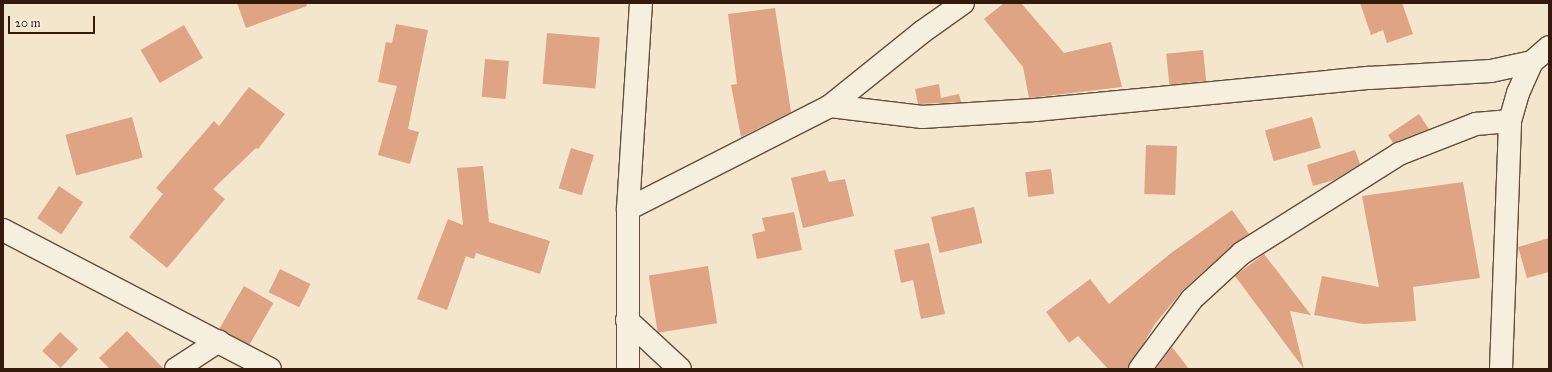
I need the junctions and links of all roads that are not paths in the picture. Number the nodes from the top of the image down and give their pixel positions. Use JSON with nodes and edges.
{"nodes":[{"id":1,"x":640,"y":3,"type":"edge"},
{"id":2,"x":963,"y":3,"type":"edge"},
{"id":3,"x":1549,"y":47,"type":"edge"},
{"id":4,"x":1532,"y":62,"type":"junction"},
{"id":5,"x":830,"y":106,"type":"junction"},
{"id":6,"x":1510,"y":121,"type":"junction"},
{"id":7,"x":628,"y":209,"type":"junction"},
{"id":8,"x":3,"y":230,"type":"edge"},
{"id":9,"x":627,"y":320,"type":"junction"},
{"id":10,"x":218,"y":341,"type":"junction"},
{"id":11,"x":176,"y":369,"type":"edge"},
{"id":12,"x":270,"y":369,"type":"edge"},
{"id":13,"x":628,"y":369,"type":"edge"},
{"id":14,"x":680,"y":369,"type":"edge"},
{"id":15,"x":1140,"y":369,"type":"edge"},
{"id":16,"x":1502,"y":369,"type":"edge"}],
"edges":[{"from":1,"to":7,"type":"street"},
{"from":2,"to":5,"type":"street"},
{"from":3,"to":4,"type":"street"},
{"from":4,"to":5,"type":"street"},
{"from":4,"to":6,"type":"street"},
{"from":5,"to":7,"type":"street"},
{"from":6,"to":15,"type":"street"},
{"from":6,"to":16,"type":"street"},
{"from":7,"to":9,"type":"street"},
{"from":8,"to":10,"type":"street"},
{"from":9,"to":13,"type":"street"},
{"from":9,"to":14,"type":"street"},
{"from":10,"to":11,"type":"street"},
{"from":10,"to":12,"type":"street"}]}
